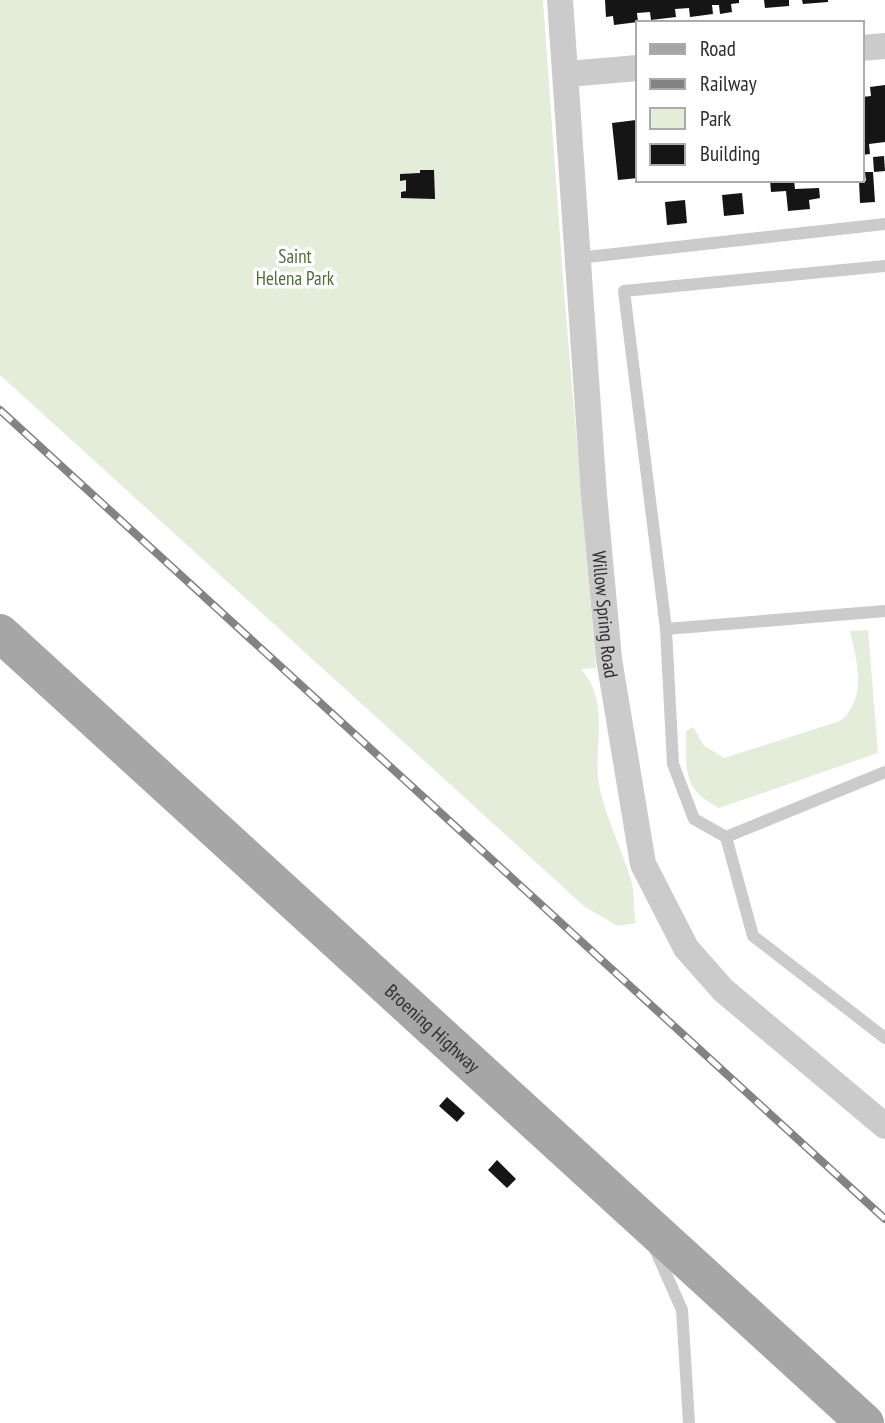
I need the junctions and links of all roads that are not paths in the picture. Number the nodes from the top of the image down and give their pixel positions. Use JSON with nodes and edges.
{"nodes":[{"id":1,"x":560,"y":0,"type":"edge"},
{"id":2,"x":885,"y":46,"type":"edge"},
{"id":3,"x":864,"y":48,"type":"edge"},
{"id":4,"x":636,"y":68,"type":"edge"},
{"id":5,"x":568,"y":74,"type":"junction"},
{"id":6,"x":885,"y":224,"type":"edge"},
{"id":7,"x":578,"y":258,"type":"junction"},
{"id":8,"x":885,"y":266,"type":"edge"},
{"id":9,"x":885,"y":611,"type":"edge"},
{"id":10,"x":666,"y":629,"type":"junction"},
{"id":11,"x":0,"y":633,"type":"edge"},
{"id":12,"x":885,"y":772,"type":"edge"},
{"id":13,"x":726,"y":837,"type":"junction"},
{"id":14,"x":885,"y":1038,"type":"edge"},
{"id":15,"x":885,"y":1126,"type":"edge"},
{"id":16,"x":644,"y":1223,"type":"junction"},
{"id":17,"x":689,"y":1423,"type":"edge"},
{"id":18,"x":865,"y":1423,"type":"edge"}],
"edges":[{"from":1,"to":5,"type":"street","name":"Willow Spring Road"},
{"from":2,"to":3,"type":"street"},
{"from":4,"to":5,"type":"street"},
{"from":5,"to":7,"type":"street","name":"Willow Spring Road"},
{"from":6,"to":7,"type":"lane"},
{"from":7,"to":15,"type":"street","name":"Willow Spring Road"},
{"from":8,"to":10,"type":"lane"},
{"from":9,"to":10,"type":"lane"},
{"from":10,"to":13,"type":"lane"},
{"from":11,"to":16,"type":"main road","name":"Broening Highway"},
{"from":12,"to":13,"type":"lane"},
{"from":13,"to":14,"type":"lane"},
{"from":16,"to":17,"type":"lane"},
{"from":16,"to":18,"type":"main road","name":"Broening Highway"}]}
